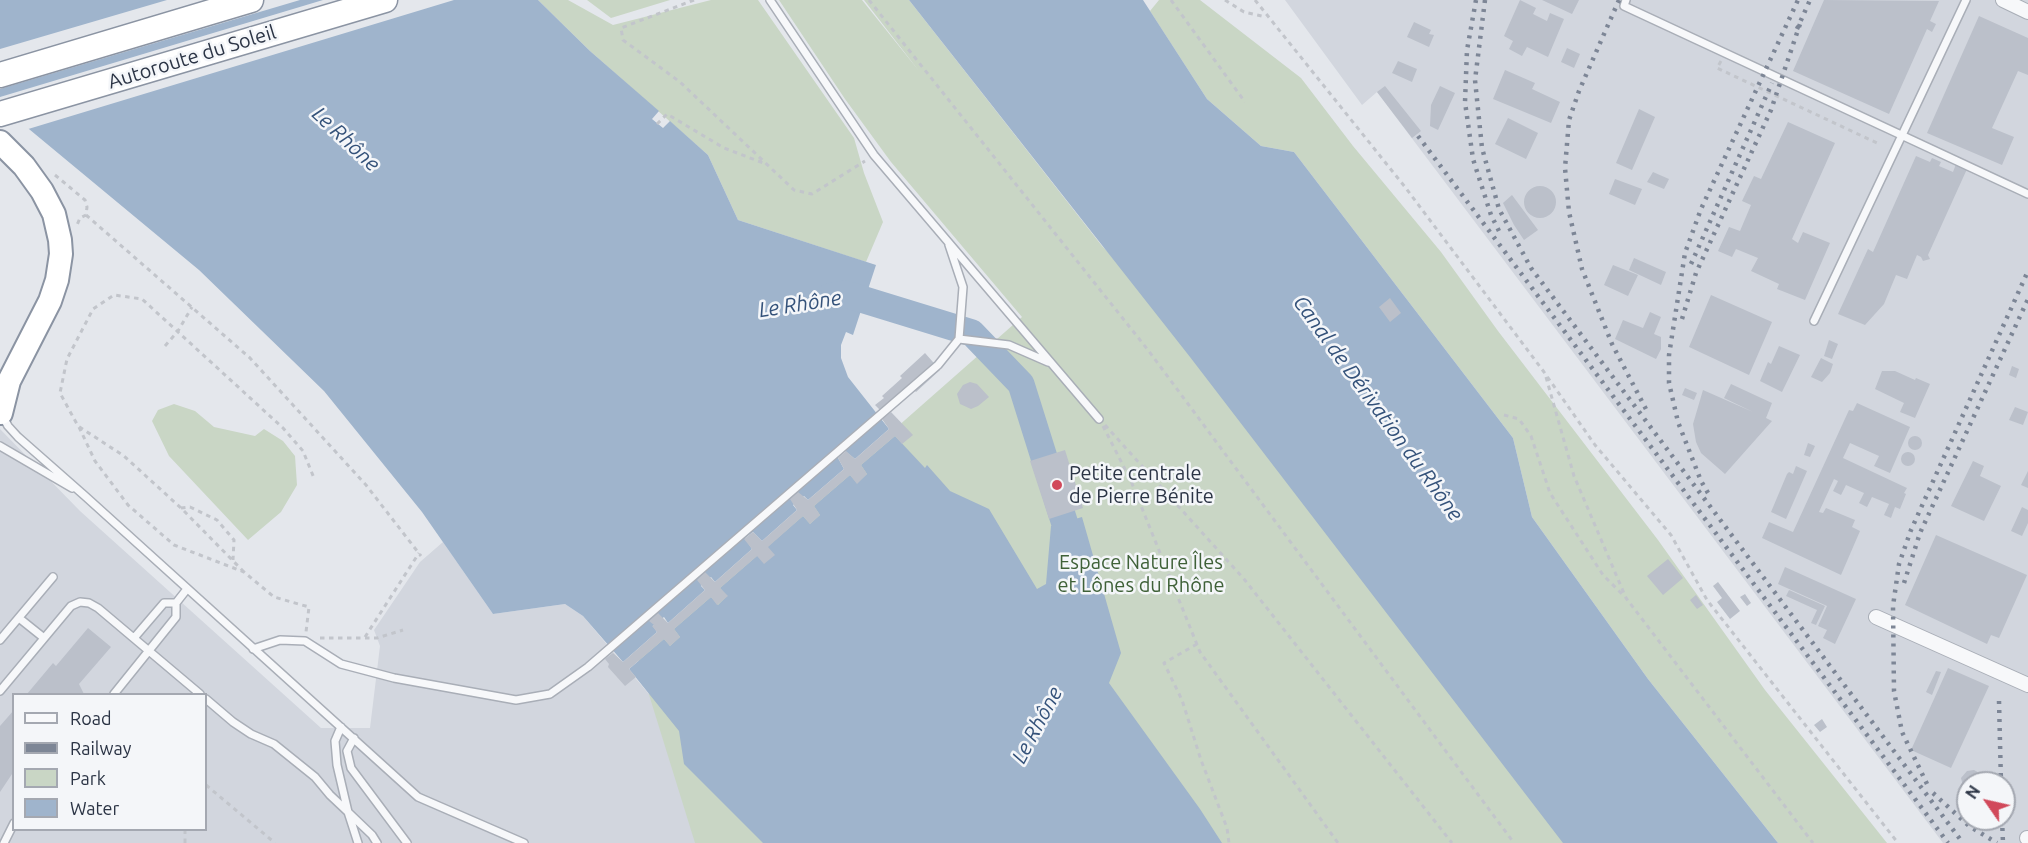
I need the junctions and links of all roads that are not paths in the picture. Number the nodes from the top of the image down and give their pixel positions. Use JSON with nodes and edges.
{"nodes":[{"id":1,"x":251,"y":0,"type":"edge"},
{"id":2,"x":385,"y":0,"type":"edge"},
{"id":3,"x":770,"y":0,"type":"edge"},
{"id":4,"x":1626,"y":0,"type":"edge"},
{"id":5,"x":1965,"y":0,"type":"edge"},
{"id":6,"x":2003,"y":0,"type":"edge"},
{"id":7,"x":2028,"y":12,"type":"edge"},
{"id":8,"x":0,"y":75,"type":"edge"},
{"id":9,"x":0,"y":114,"type":"edge"},
{"id":10,"x":1901,"y":135,"type":"junction"},
{"id":11,"x":0,"y":142,"type":"edge"},
{"id":12,"x":2028,"y":194,"type":"edge"},
{"id":13,"x":949,"y":244,"type":"junction"},
{"id":14,"x":1814,"y":321,"type":"dead end"},
{"id":15,"x":959,"y":339,"type":"junction"},
{"id":16,"x":1050,"y":363,"type":"junction"},
{"id":17,"x":1,"y":413,"type":"edge"},
{"id":18,"x":1100,"y":419,"type":"road end"},
{"id":19,"x":0,"y":446,"type":"edge"},
{"id":20,"x":85,"y":495,"type":"junction"},
{"id":21,"x":53,"y":578,"type":"dead end"},
{"id":22,"x":187,"y":589,"type":"junction"},
{"id":23,"x":176,"y":603,"type":"junction"},
{"id":24,"x":1876,"y":617,"type":"dead end"},
{"id":25,"x":19,"y":618,"type":"junction"},
{"id":26,"x":44,"y":638,"type":"junction"},
{"id":27,"x":134,"y":638,"type":"junction"},
{"id":28,"x":0,"y":640,"type":"edge"},
{"id":29,"x":254,"y":649,"type":"junction"},
{"id":30,"x":148,"y":650,"type":"junction"},
{"id":31,"x":2028,"y":685,"type":"edge"},
{"id":32,"x":0,"y":690,"type":"edge"},
{"id":33,"x":115,"y":693,"type":"edge"},
{"id":34,"x":199,"y":693,"type":"edge"},
{"id":35,"x":207,"y":700,"type":"edge"},
{"id":36,"x":341,"y":727,"type":"junction"},
{"id":37,"x":354,"y":738,"type":"junction"},
{"id":38,"x":348,"y":812,"type":"junction"},
{"id":39,"x":12,"y":827,"type":"edge"},
{"id":40,"x":3,"y":843,"type":"edge"},
{"id":41,"x":358,"y":843,"type":"edge"},
{"id":42,"x":377,"y":843,"type":"edge"},
{"id":43,"x":407,"y":843,"type":"edge"},
{"id":44,"x":524,"y":843,"type":"edge"}],
"edges":[{"from":1,"to":8,"type":"highway","name":"Autoroute du Soleil"},
{"from":2,"to":9,"type":"highway","name":"Autoroute du Soleil"},
{"from":3,"to":13,"type":"lane"},
{"from":4,"to":10,"type":"lane"},
{"from":5,"to":10,"type":"lane"},
{"from":6,"to":7,"type":"street"},
{"from":10,"to":12,"type":"lane"},
{"from":10,"to":14,"type":"lane"},
{"from":11,"to":17,"type":"highway"},
{"from":13,"to":15,"type":"lane"},
{"from":13,"to":16,"type":"lane"},
{"from":15,"to":16,"type":"lane"},
{"from":15,"to":29,"type":"lane"},
{"from":16,"to":18,"type":"lane"},
{"from":17,"to":20,"type":"lane"},
{"from":19,"to":20,"type":"lane"},
{"from":20,"to":22,"type":"lane"},
{"from":21,"to":25,"type":"lane"},
{"from":22,"to":23,"type":"lane"},
{"from":22,"to":29,"type":"lane"},
{"from":23,"to":27,"type":"lane"},
{"from":23,"to":30,"type":"lane"},
{"from":24,"to":31,"type":"street"},
{"from":25,"to":26,"type":"lane"},
{"from":25,"to":28,"type":"lane"},
{"from":26,"to":27,"type":"lane"},
{"from":26,"to":32,"type":"lane"},
{"from":27,"to":30,"type":"lane"},
{"from":29,"to":36,"type":"lane"},
{"from":30,"to":33,"type":"lane"},
{"from":30,"to":34,"type":"lane"},
{"from":35,"to":38,"type":"lane"},
{"from":36,"to":37,"type":"lane"},
{"from":36,"to":38,"type":"lane"},
{"from":37,"to":43,"type":"lane"},
{"from":37,"to":44,"type":"lane"},
{"from":38,"to":41,"type":"lane"},
{"from":38,"to":42,"type":"lane"},
{"from":39,"to":40,"type":"lane"}]}
